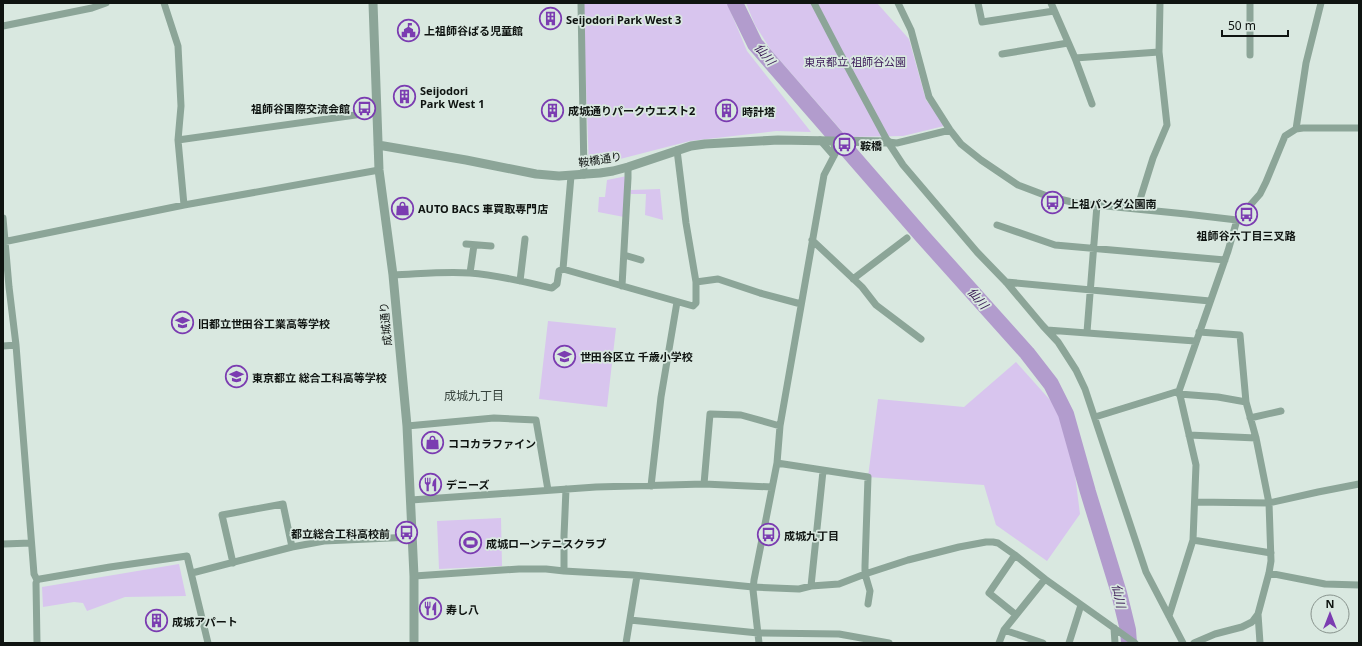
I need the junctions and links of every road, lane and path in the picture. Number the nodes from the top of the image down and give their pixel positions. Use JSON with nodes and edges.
{"nodes":[{"id":1,"x":106,"y":3,"type":"edge"},
{"id":2,"x":164,"y":3,"type":"edge"},
{"id":3,"x":373,"y":3,"type":"edge"},
{"id":4,"x":580,"y":3,"type":"edge"},
{"id":5,"x":814,"y":3,"type":"edge"},
{"id":6,"x":898,"y":3,"type":"edge"},
{"id":7,"x":978,"y":3,"type":"edge"},
{"id":8,"x":1051,"y":3,"type":"edge"},
{"id":9,"x":1160,"y":3,"type":"edge"},
{"id":10,"x":1250,"y":3,"type":"edge"},
{"id":11,"x":1321,"y":3,"type":"edge"},
{"id":12,"x":1054,"y":11,"type":"junction"},
{"id":13,"x":3,"y":26,"type":"edge"},
{"id":14,"x":1068,"y":43,"type":"junction"},
{"id":15,"x":1159,"y":52,"type":"junction"},
{"id":16,"x":1002,"y":54,"type":"dead end"},
{"id":17,"x":1250,"y":54,"type":"dead end"},
{"id":18,"x":1075,"y":58,"type":"junction"},
{"id":19,"x":1092,"y":104,"type":"dead end"},
{"id":20,"x":377,"y":112,"type":"junction"},
{"id":21,"x":1359,"y":128,"type":"edge"},
{"id":22,"x":1296,"y":129,"type":"junction"},
{"id":23,"x":950,"y":130,"type":"junction"},
{"id":24,"x":178,"y":140,"type":"junction"},
{"id":25,"x":822,"y":140,"type":"junction"},
{"id":26,"x":834,"y":141,"type":"junction"},
{"id":27,"x":888,"y":142,"type":"junction"},
{"id":28,"x":378,"y":145,"type":"junction"},
{"id":29,"x":678,"y":150,"type":"junction"},
{"id":30,"x":835,"y":155,"type":"junction"},
{"id":31,"x":628,"y":167,"type":"junction"},
{"id":32,"x":379,"y":170,"type":"junction"},
{"id":33,"x":584,"y":175,"type":"junction"},
{"id":34,"x":571,"y":176,"type":"junction"},
{"id":35,"x":184,"y":205,"type":"junction"},
{"id":36,"x":1097,"y":205,"type":"junction"},
{"id":37,"x":1137,"y":209,"type":"junction"},
{"id":38,"x":3,"y":218,"type":"edge"},
{"id":39,"x":1237,"y":220,"type":"junction"},
{"id":40,"x":996,"y":225,"type":"dead end"},
{"id":41,"x":908,"y":238,"type":"dead end"},
{"id":42,"x":525,"y":239,"type":"dead end"},
{"id":43,"x":812,"y":240,"type":"junction"},
{"id":44,"x":5,"y":242,"type":"edge"},
{"id":45,"x":466,"y":244,"type":"dead end"},
{"id":46,"x":474,"y":244,"type":"junction"},
{"id":47,"x":491,"y":246,"type":"dead end"},
{"id":48,"x":1094,"y":248,"type":"junction"},
{"id":49,"x":624,"y":256,"type":"junction"},
{"id":50,"x":641,"y":260,"type":"dead end"},
{"id":51,"x":1225,"y":260,"type":"junction"},
{"id":52,"x":563,"y":269,"type":"junction"},
{"id":53,"x":470,"y":273,"type":"junction"},
{"id":54,"x":393,"y":275,"type":"junction"},
{"id":55,"x":853,"y":279,"type":"junction"},
{"id":56,"x":520,"y":281,"type":"junction"},
{"id":57,"x":696,"y":282,"type":"junction"},
{"id":58,"x":1006,"y":282,"type":"junction"},
{"id":59,"x":622,"y":286,"type":"junction"},
{"id":60,"x":6,"y":288,"type":"edge"},
{"id":61,"x":1090,"y":291,"type":"junction"},
{"id":62,"x":1210,"y":301,"type":"junction"},
{"id":63,"x":677,"y":302,"type":"junction"},
{"id":64,"x":801,"y":304,"type":"junction"},
{"id":65,"x":1047,"y":330,"type":"junction"},
{"id":66,"x":1086,"y":332,"type":"junction"},
{"id":67,"x":1199,"y":332,"type":"junction"},
{"id":68,"x":921,"y":339,"type":"dead end"},
{"id":69,"x":1195,"y":341,"type":"junction"},
{"id":70,"x":16,"y":345,"type":"junction"},
{"id":71,"x":3,"y":346,"type":"edge"},
{"id":72,"x":1179,"y":393,"type":"junction"},
{"id":73,"x":1246,"y":402,"type":"junction"},
{"id":74,"x":1281,"y":411,"type":"dead end"},
{"id":75,"x":1095,"y":417,"type":"junction"},
{"id":76,"x":1250,"y":418,"type":"junction"},
{"id":77,"x":407,"y":426,"type":"junction"},
{"id":78,"x":780,"y":426,"type":"junction"},
{"id":79,"x":1189,"y":435,"type":"junction"},
{"id":80,"x":1256,"y":438,"type":"junction"},
{"id":81,"x":777,"y":463,"type":"junction"},
{"id":82,"x":823,"y":471,"type":"junction"},
{"id":83,"x":704,"y":484,"type":"junction"},
{"id":84,"x":1359,"y":484,"type":"edge"},
{"id":85,"x":651,"y":486,"type":"junction"},
{"id":86,"x":772,"y":486,"type":"junction"},
{"id":87,"x":566,"y":489,"type":"junction"},
{"id":88,"x":548,"y":490,"type":"junction"},
{"id":89,"x":411,"y":500,"type":"junction"},
{"id":90,"x":1195,"y":502,"type":"junction"},
{"id":91,"x":1269,"y":503,"type":"junction"},
{"id":92,"x":412,"y":537,"type":"junction"},
{"id":93,"x":1194,"y":540,"type":"junction"},
{"id":94,"x":32,"y":543,"type":"junction"},
{"id":95,"x":3,"y":544,"type":"edge"},
{"id":96,"x":292,"y":547,"type":"junction"},
{"id":97,"x":1271,"y":553,"type":"junction"},
{"id":98,"x":1016,"y":555,"type":"junction"},
{"id":99,"x":232,"y":563,"type":"junction"},
{"id":100,"x":564,"y":571,"type":"junction"},
{"id":101,"x":192,"y":573,"type":"junction"},
{"id":102,"x":1269,"y":573,"type":"junction"},
{"id":103,"x":865,"y":574,"type":"junction"},
{"id":104,"x":414,"y":576,"type":"junction"},
{"id":105,"x":637,"y":576,"type":"junction"},
{"id":106,"x":1045,"y":579,"type":"junction"},
{"id":107,"x":37,"y":580,"type":"junction"},
{"id":108,"x":1359,"y":585,"type":"edge"},
{"id":109,"x":811,"y":586,"type":"junction"},
{"id":110,"x":753,"y":587,"type":"junction"},
{"id":111,"x":868,"y":604,"type":"dead end"},
{"id":112,"x":1081,"y":605,"type":"junction"},
{"id":113,"x":1015,"y":614,"type":"junction"},
{"id":114,"x":1258,"y":614,"type":"junction"},
{"id":115,"x":1168,"y":616,"type":"junction"},
{"id":116,"x":630,"y":620,"type":"junction"},
{"id":117,"x":1004,"y":630,"type":"junction"},
{"id":118,"x":1116,"y":630,"type":"junction"},
{"id":119,"x":758,"y":633,"type":"junction"},
{"id":120,"x":37,"y":643,"type":"edge"},
{"id":121,"x":208,"y":643,"type":"edge"},
{"id":122,"x":414,"y":643,"type":"edge"},
{"id":123,"x":626,"y":643,"type":"edge"},
{"id":124,"x":759,"y":643,"type":"edge"},
{"id":125,"x":889,"y":643,"type":"edge"},
{"id":126,"x":999,"y":643,"type":"edge"},
{"id":127,"x":1043,"y":643,"type":"edge"},
{"id":128,"x":1069,"y":643,"type":"edge"},
{"id":129,"x":1115,"y":643,"type":"edge"},
{"id":130,"x":1135,"y":643,"type":"edge"},
{"id":131,"x":1183,"y":643,"type":"edge"},
{"id":132,"x":1194,"y":643,"type":"edge"},
{"id":133,"x":1260,"y":643,"type":"edge"}],
"edges":[{"from":1,"to":13,"type":"street"},
{"from":2,"to":24,"type":"street"},
{"from":3,"to":20,"type":"street","name":"成城通り"},
{"from":4,"to":33,"type":"street"},
{"from":5,"to":27,"type":"street"},
{"from":6,"to":23,"type":"street"},
{"from":7,"to":12,"type":"street"},
{"from":8,"to":12,"type":"street"},
{"from":9,"to":15,"type":"street"},
{"from":10,"to":17,"type":"street"},
{"from":11,"to":22,"type":"street"},
{"from":12,"to":14,"type":"street"},
{"from":14,"to":16,"type":"street"},
{"from":14,"to":18,"type":"street"},
{"from":15,"to":18,"type":"street"},
{"from":15,"to":37,"type":"street"},
{"from":18,"to":19,"type":"street"},
{"from":20,"to":24,"type":"street"},
{"from":20,"to":28,"type":"street","name":"成城通り"},
{"from":21,"to":22,"type":"street"},
{"from":22,"to":39,"type":"street"},
{"from":23,"to":27,"type":"street"},
{"from":23,"to":36,"type":"street"},
{"from":24,"to":35,"type":"street"},
{"from":25,"to":26,"type":"street","name":"鞍橋通り"},
{"from":25,"to":29,"type":"street","name":"鞍橋通り"},
{"from":25,"to":30,"type":"street"},
{"from":26,"to":27,"type":"street","name":"鞍橋通り"},
{"from":26,"to":30,"type":"street"},
{"from":27,"to":58,"type":"street"},
{"from":28,"to":32,"type":"street","name":"成城通り"},
{"from":28,"to":34,"type":"street","name":"鞍橋通り"},
{"from":29,"to":31,"type":"street","name":"鞍橋通り"},
{"from":29,"to":57,"type":"street"},
{"from":30,"to":43,"type":"street"},
{"from":31,"to":33,"type":"street","name":"鞍橋通り"},
{"from":31,"to":49,"type":"street"},
{"from":32,"to":35,"type":"street"},
{"from":32,"to":54,"type":"street","name":"成城通り"},
{"from":33,"to":34,"type":"street","name":"鞍橋通り"},
{"from":34,"to":52,"type":"street"},
{"from":35,"to":44,"type":"street"},
{"from":36,"to":37,"type":"street"},
{"from":36,"to":48,"type":"street"},
{"from":37,"to":39,"type":"street"},
{"from":38,"to":44,"type":"street"},
{"from":39,"to":51,"type":"street"},
{"from":40,"to":48,"type":"street"},
{"from":41,"to":55,"type":"street"},
{"from":42,"to":56,"type":"street"},
{"from":43,"to":55,"type":"street"},
{"from":43,"to":64,"type":"street"},
{"from":44,"to":60,"type":"street"},
{"from":45,"to":46,"type":"street"},
{"from":46,"to":47,"type":"street"},
{"from":46,"to":53,"type":"street"},
{"from":48,"to":51,"type":"street"},
{"from":48,"to":61,"type":"street"},
{"from":49,"to":50,"type":"street"},
{"from":49,"to":59,"type":"street"},
{"from":51,"to":62,"type":"street"},
{"from":52,"to":56,"type":"street"},
{"from":52,"to":59,"type":"street"},
{"from":53,"to":54,"type":"street"},
{"from":53,"to":56,"type":"street"},
{"from":54,"to":77,"type":"street","name":"成城通り"},
{"from":55,"to":68,"type":"street"},
{"from":57,"to":63,"type":"street"},
{"from":57,"to":64,"type":"street"},
{"from":58,"to":61,"type":"street"},
{"from":58,"to":65,"type":"street"},
{"from":59,"to":63,"type":"street"},
{"from":60,"to":70,"type":"street"},
{"from":61,"to":62,"type":"street"},
{"from":61,"to":66,"type":"street"},
{"from":62,"to":67,"type":"street"},
{"from":63,"to":85,"type":"street"},
{"from":64,"to":78,"type":"street"},
{"from":65,"to":66,"type":"street"},
{"from":65,"to":75,"type":"street"},
{"from":66,"to":69,"type":"street"},
{"from":67,"to":69,"type":"street"},
{"from":67,"to":73,"type":"street"},
{"from":69,"to":72,"type":"street"},
{"from":70,"to":71,"type":"street"},
{"from":70,"to":94,"type":"street"},
{"from":72,"to":73,"type":"street"},
{"from":72,"to":75,"type":"street"},
{"from":72,"to":79,"type":"street"},
{"from":73,"to":76,"type":"street"},
{"from":74,"to":76,"type":"street"},
{"from":75,"to":115,"type":"street"},
{"from":76,"to":80,"type":"street"},
{"from":77,"to":88,"type":"street"},
{"from":77,"to":89,"type":"street","name":"成城通り"},
{"from":78,"to":81,"type":"street"},
{"from":78,"to":83,"type":"street"},
{"from":79,"to":80,"type":"street"},
{"from":79,"to":90,"type":"street"},
{"from":80,"to":91,"type":"street"},
{"from":81,"to":82,"type":"street"},
{"from":81,"to":86,"type":"street"},
{"from":82,"to":103,"type":"street"},
{"from":82,"to":109,"type":"street"},
{"from":83,"to":85,"type":"street"},
{"from":83,"to":86,"type":"street"},
{"from":84,"to":91,"type":"street"},
{"from":85,"to":87,"type":"street"},
{"from":86,"to":110,"type":"street"},
{"from":87,"to":88,"type":"street"},
{"from":87,"to":100,"type":"street"},
{"from":88,"to":89,"type":"street"},
{"from":89,"to":92,"type":"street","name":"成城通り"},
{"from":90,"to":91,"type":"street"},
{"from":90,"to":93,"type":"street"},
{"from":91,"to":97,"type":"street"},
{"from":92,"to":96,"type":"street"},
{"from":92,"to":104,"type":"street","name":"成城通り"},
{"from":93,"to":97,"type":"street"},
{"from":93,"to":115,"type":"street"},
{"from":94,"to":95,"type":"street"},
{"from":94,"to":107,"type":"street"},
{"from":96,"to":99,"type":"street"},
{"from":96,"to":99,"type":"street"},
{"from":97,"to":102,"type":"street"},
{"from":98,"to":103,"type":"street"},
{"from":98,"to":106,"type":"street"},
{"from":98,"to":113,"type":"street"},
{"from":99,"to":101,"type":"street"},
{"from":100,"to":104,"type":"street"},
{"from":100,"to":105,"type":"street"},
{"from":101,"to":107,"type":"street"},
{"from":101,"to":121,"type":"street"},
{"from":102,"to":108,"type":"street"},
{"from":102,"to":114,"type":"street"},
{"from":103,"to":109,"type":"street"},
{"from":103,"to":111,"type":"street"},
{"from":104,"to":122,"type":"street","name":"成城通り"},
{"from":105,"to":110,"type":"street"},
{"from":105,"to":116,"type":"street"},
{"from":106,"to":112,"type":"street"},
{"from":106,"to":113,"type":"street"},
{"from":107,"to":120,"type":"street"},
{"from":109,"to":110,"type":"street"},
{"from":110,"to":119,"type":"street"},
{"from":112,"to":118,"type":"street"},
{"from":112,"to":128,"type":"street"},
{"from":113,"to":117,"type":"street"},
{"from":114,"to":132,"type":"street"},
{"from":114,"to":133,"type":"street"},
{"from":115,"to":131,"type":"street"},
{"from":116,"to":119,"type":"street"},
{"from":116,"to":123,"type":"street"},
{"from":117,"to":126,"type":"street"},
{"from":117,"to":127,"type":"street"},
{"from":118,"to":129,"type":"street"},
{"from":118,"to":130,"type":"street"},
{"from":119,"to":124,"type":"street"},
{"from":119,"to":125,"type":"street"}]}
